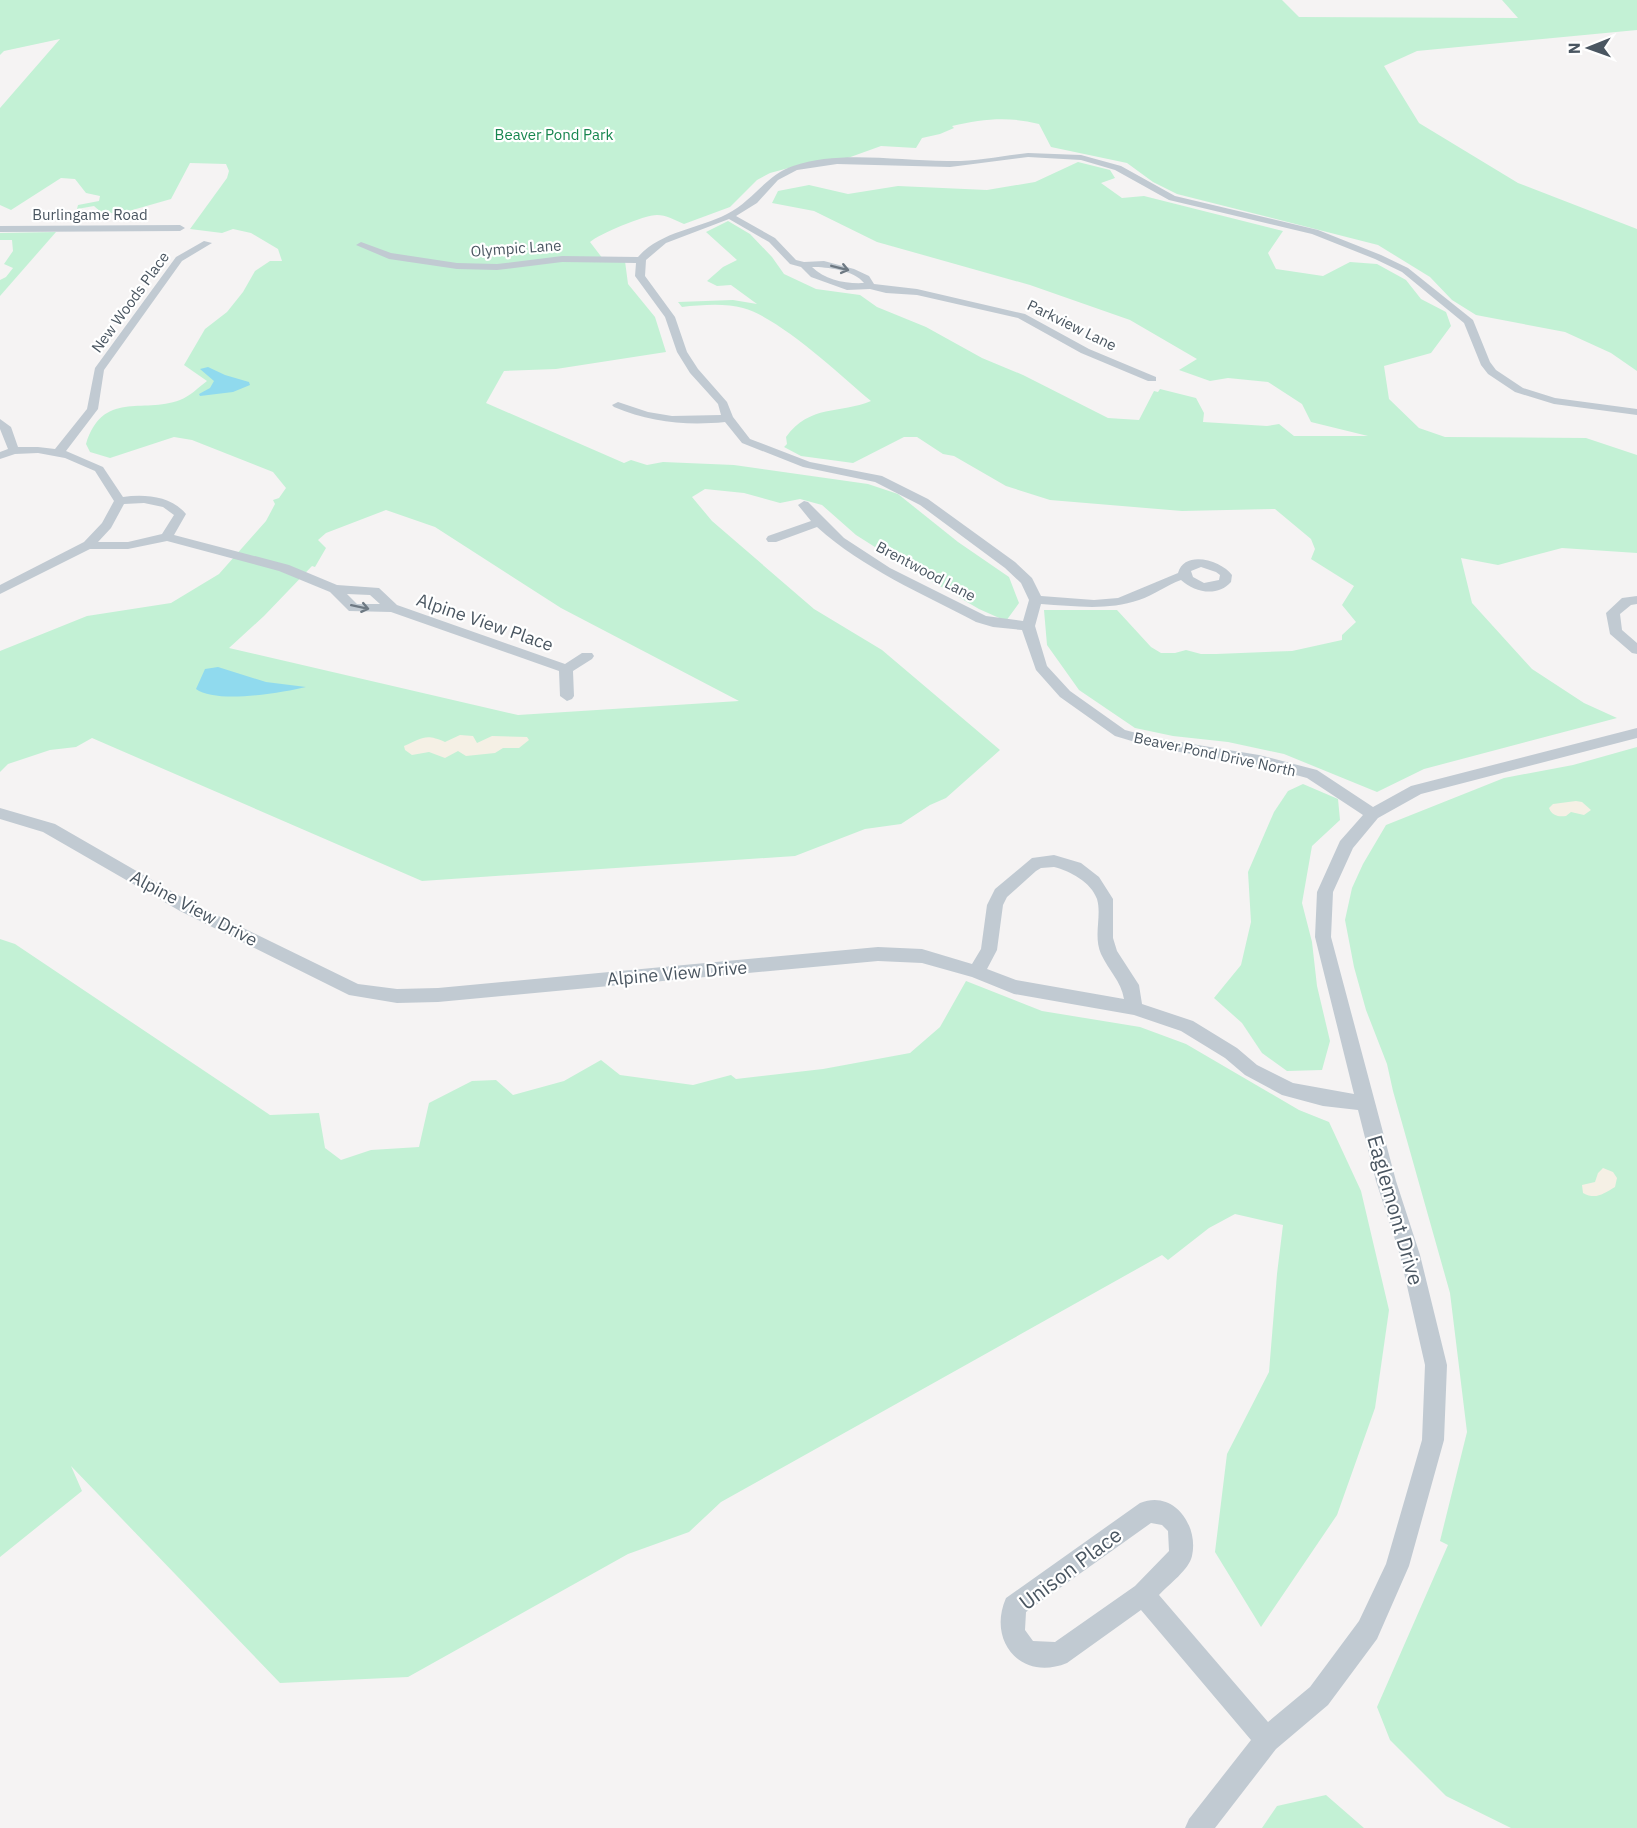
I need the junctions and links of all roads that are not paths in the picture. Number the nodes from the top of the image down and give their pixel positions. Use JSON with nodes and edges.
{"nodes":[{"id":1,"x":730,"y":216,"type":"junction"},
{"id":2,"x":180,"y":228,"type":"dead end"},
{"id":3,"x":0,"y":229,"type":"edge"},
{"id":4,"x":207,"y":243,"type":"dead end"},
{"id":5,"x":361,"y":245,"type":"dead end"},
{"id":6,"x":641,"y":260,"type":"junction"},
{"id":7,"x":804,"y":265,"type":"junction"},
{"id":8,"x":870,"y":286,"type":"junction"},
{"id":9,"x":1152,"y":379,"type":"dead end"},
{"id":10,"x":618,"y":405,"type":"dead end"},
{"id":11,"x":1637,"y":412,"type":"edge"},
{"id":12,"x":728,"y":418,"type":"junction"},
{"id":13,"x":0,"y":422,"type":"edge"},
{"id":14,"x":14,"y":451,"type":"junction"},
{"id":15,"x":59,"y":452,"type":"junction"},
{"id":16,"x":0,"y":456,"type":"edge"},
{"id":17,"x":120,"y":501,"type":"junction"},
{"id":18,"x":804,"y":505,"type":"dead end"},
{"id":19,"x":818,"y":523,"type":"junction"},
{"id":20,"x":167,"y":537,"type":"junction"},
{"id":21,"x":772,"y":539,"type":"dead end"},
{"id":22,"x":88,"y":544,"type":"junction"},
{"id":23,"x":1184,"y":576,"type":"dead end"},
{"id":24,"x":0,"y":590,"type":"edge"},
{"id":25,"x":1036,"y":600,"type":"junction"},
{"id":26,"x":1637,"y":600,"type":"edge"},
{"id":27,"x":1028,"y":626,"type":"junction"},
{"id":28,"x":1637,"y":650,"type":"edge"},
{"id":29,"x":587,"y":656,"type":"dead end"},
{"id":30,"x":566,"y":669,"type":"junction"},
{"id":31,"x":567,"y":696,"type":"dead end"},
{"id":32,"x":1637,"y":733,"type":"edge"},
{"id":33,"x":0,"y":813,"type":"edge"},
{"id":34,"x":1373,"y":814,"type":"junction"},
{"id":35,"x":976,"y":972,"type":"junction"},
{"id":36,"x":1134,"y":1008,"type":"junction"},
{"id":37,"x":1366,"y":1103,"type":"junction"},
{"id":38,"x":1143,"y":1594,"type":"junction"},
{"id":39,"x":1267,"y":1740,"type":"junction"},
{"id":40,"x":1198,"y":1828,"type":"edge"}],
"edges":[{"from":1,"to":6,"type":"street"},
{"from":1,"to":7,"type":"street","name":"Parkview Lane"},
{"from":1,"to":11,"type":"street"},
{"from":2,"to":3,"type":"street","name":"Burlingame Road"},
{"from":4,"to":15,"type":"street","name":"New Woods Place"},
{"from":5,"to":6,"type":"street","name":"Olympic Lane"},
{"from":6,"to":12,"type":"street"},
{"from":7,"to":8,"type":"street","name":"Parkview Lane"},
{"from":7,"to":8,"type":"street","name":"Parkview Lane","one_way":true},
{"from":8,"to":9,"type":"street","name":"Parkview Lane"},
{"from":10,"to":12,"type":"street"},
{"from":12,"to":25,"type":"street"},
{"from":13,"to":14,"type":"street"},
{"from":14,"to":15,"type":"street"},
{"from":14,"to":16,"type":"street"},
{"from":15,"to":17,"type":"street"},
{"from":17,"to":20,"type":"street"},
{"from":17,"to":22,"type":"street"},
{"from":18,"to":19,"type":"street","name":"Brentwood Lane"},
{"from":19,"to":21,"type":"street"},
{"from":19,"to":27,"type":"street","name":"Brentwood Lane"},
{"from":20,"to":22,"type":"street"},
{"from":20,"to":30,"type":"street","name":"Alpine View Place"},
{"from":22,"to":24,"type":"street"},
{"from":23,"to":25,"type":"street"},
{"from":25,"to":27,"type":"street"},
{"from":26,"to":28,"type":"street"},
{"from":27,"to":34,"type":"street","name":"Beaver Pond Drive North"},
{"from":29,"to":30,"type":"street","name":"Alpine View Place"},
{"from":30,"to":31,"type":"street","name":"Alpine View Place"},
{"from":32,"to":34,"type":"street","name":"Eaglemont Drive"},
{"from":33,"to":35,"type":"street","name":"Alpine View Drive"},
{"from":34,"to":37,"type":"street","name":"Eaglemont Drive"},
{"from":35,"to":36,"type":"street","name":"Alpine View Drive"},
{"from":35,"to":36,"type":"street"},
{"from":36,"to":37,"type":"street","name":"Alpine View Drive"},
{"from":37,"to":39,"type":"street","name":"Eaglemont Drive"},
{"from":38,"to":38,"type":"street","name":"Unison Place"},
{"from":38,"to":39,"type":"street"},
{"from":39,"to":40,"type":"street","name":"Eaglemont Drive"}]}
